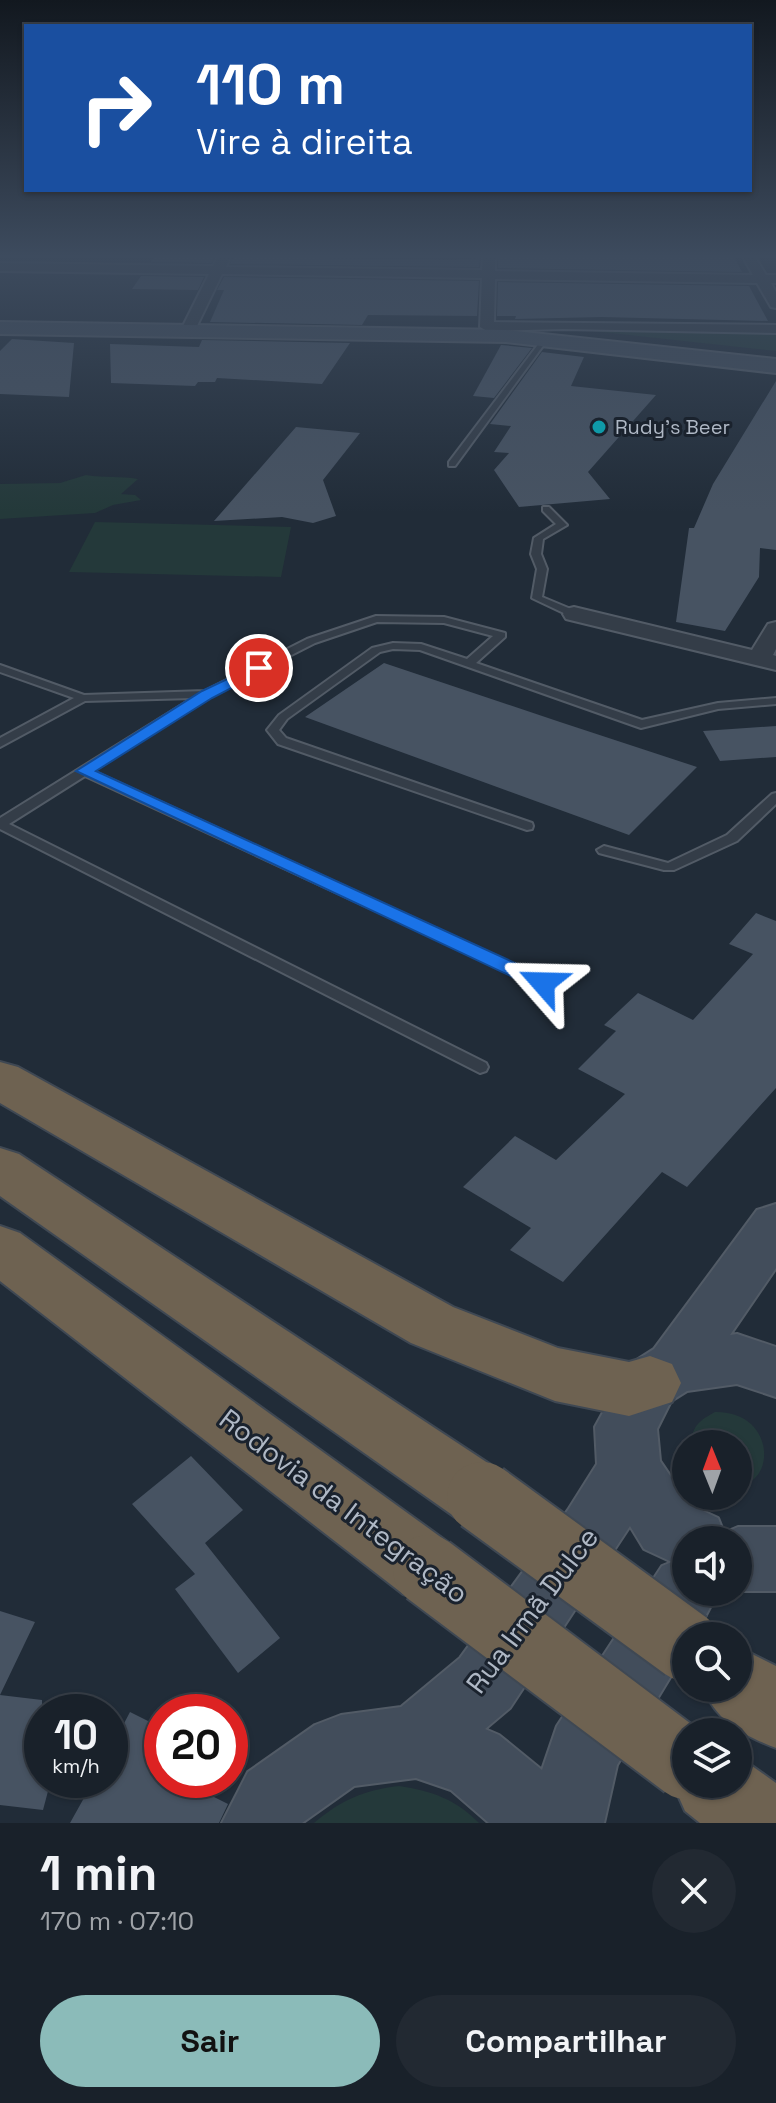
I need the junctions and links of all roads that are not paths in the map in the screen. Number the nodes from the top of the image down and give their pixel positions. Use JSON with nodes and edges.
{"nodes":[{"id":1,"x":543,"y":342,"type":"edge"},
{"id":2,"x":571,"y":342,"type":"edge"},
{"id":3,"x":637,"y":342,"type":"edge"},
{"id":4,"x":776,"y":356,"type":"edge"},
{"id":5,"x":776,"y":366,"type":"edge"},
{"id":6,"x":452,"y":464,"type":"dead end"},
{"id":7,"x":546,"y":509,"type":"dead end"},
{"id":8,"x":574,"y":614,"type":"joint"},
{"id":9,"x":776,"y":629,"type":"edge"},
{"id":10,"x":767,"y":661,"type":"edge"},
{"id":11,"x":468,"y":664,"type":"junction"},
{"id":12,"x":0,"y":668,"type":"edge"},
{"id":13,"x":207,"y":694,"type":"junction"},
{"id":14,"x":83,"y":698,"type":"junction"},
{"id":15,"x":776,"y":701,"type":"edge"},
{"id":16,"x":0,"y":743,"type":"edge"},
{"id":17,"x":84,"y":771,"type":"junction"},
{"id":18,"x":776,"y":797,"type":"edge"},
{"id":19,"x":0,"y":824,"type":"edge"},
{"id":20,"x":527,"y":826,"type":"dead end"},
{"id":21,"x":604,"y":850,"type":"dead end"},
{"id":22,"x":543,"y":983,"type":"dead end"},
{"id":23,"x":480,"y":1067,"type":"dead end"},
{"id":24,"x":0,"y":1080,"type":"edge"},
{"id":25,"x":0,"y":1168,"type":"edge"},
{"id":26,"x":776,"y":1225,"type":"edge"},
{"id":27,"x":0,"y":1249,"type":"edge"},
{"id":28,"x":776,"y":1372,"type":"edge"},
{"id":29,"x":662,"y":1375,"type":"junction"},
{"id":30,"x":629,"y":1469,"type":"junction"},
{"id":31,"x":672,"y":1529,"type":"edge"},
{"id":32,"x":752,"y":1559,"type":"edge"},
{"id":33,"x":776,"y":1559,"type":"edge"},
{"id":34,"x":675,"y":1606,"type":"edge"},
{"id":35,"x":672,"y":1636,"type":"edge"},
{"id":36,"x":752,"y":1694,"type":"edge"},
{"id":37,"x":776,"y":1711,"type":"edge"},
{"id":38,"x":416,"y":1742,"type":"junction"},
{"id":39,"x":672,"y":1753,"type":"edge"},
{"id":40,"x":731,"y":1798,"type":"edge"},
{"id":41,"x":260,"y":1823,"type":"edge"},
{"id":42,"x":535,"y":1823,"type":"edge"},
{"id":43,"x":566,"y":1823,"type":"edge"},
{"id":44,"x":764,"y":1823,"type":"edge"}],
"edges":[{"from":1,"to":6,"type":"lane"},
{"from":2,"to":5,"type":"main road"},
{"from":3,"to":4,"type":"main road"},
{"from":7,"to":8,"type":"lane"},
{"from":8,"to":10,"type":"street"},
{"from":9,"to":10,"type":"street"},
{"from":11,"to":13,"type":"lane"},
{"from":11,"to":15,"type":"lane"},
{"from":11,"to":20,"type":"lane"},
{"from":12,"to":14,"type":"lane"},
{"from":13,"to":14,"type":"lane"},
{"from":13,"to":17,"type":"lane"},
{"from":14,"to":16,"type":"lane"},
{"from":17,"to":19,"type":"lane"},
{"from":17,"to":22,"type":"lane"},
{"from":18,"to":21,"type":"lane"},
{"from":19,"to":23,"type":"lane"},
{"from":24,"to":29,"type":"highway"},
{"from":25,"to":35,"type":"highway","bridge":true},
{"from":26,"to":29,"type":"main road"},
{"from":27,"to":39,"type":"highway","name":"Rodovia da Integração","bridge":true},
{"from":28,"to":29,"type":"main road"},
{"from":29,"to":30,"type":"main road"},
{"from":30,"to":31,"type":"main road"},
{"from":30,"to":38,"type":"main road","name":"Rua Irmã Dulce"},
{"from":32,"to":33,"type":"main road"},
{"from":34,"to":43,"type":"main road"},
{"from":36,"to":37,"type":"highway"},
{"from":38,"to":41,"type":"main road"},
{"from":38,"to":42,"type":"main road"},
{"from":40,"to":44,"type":"highway"}]}
